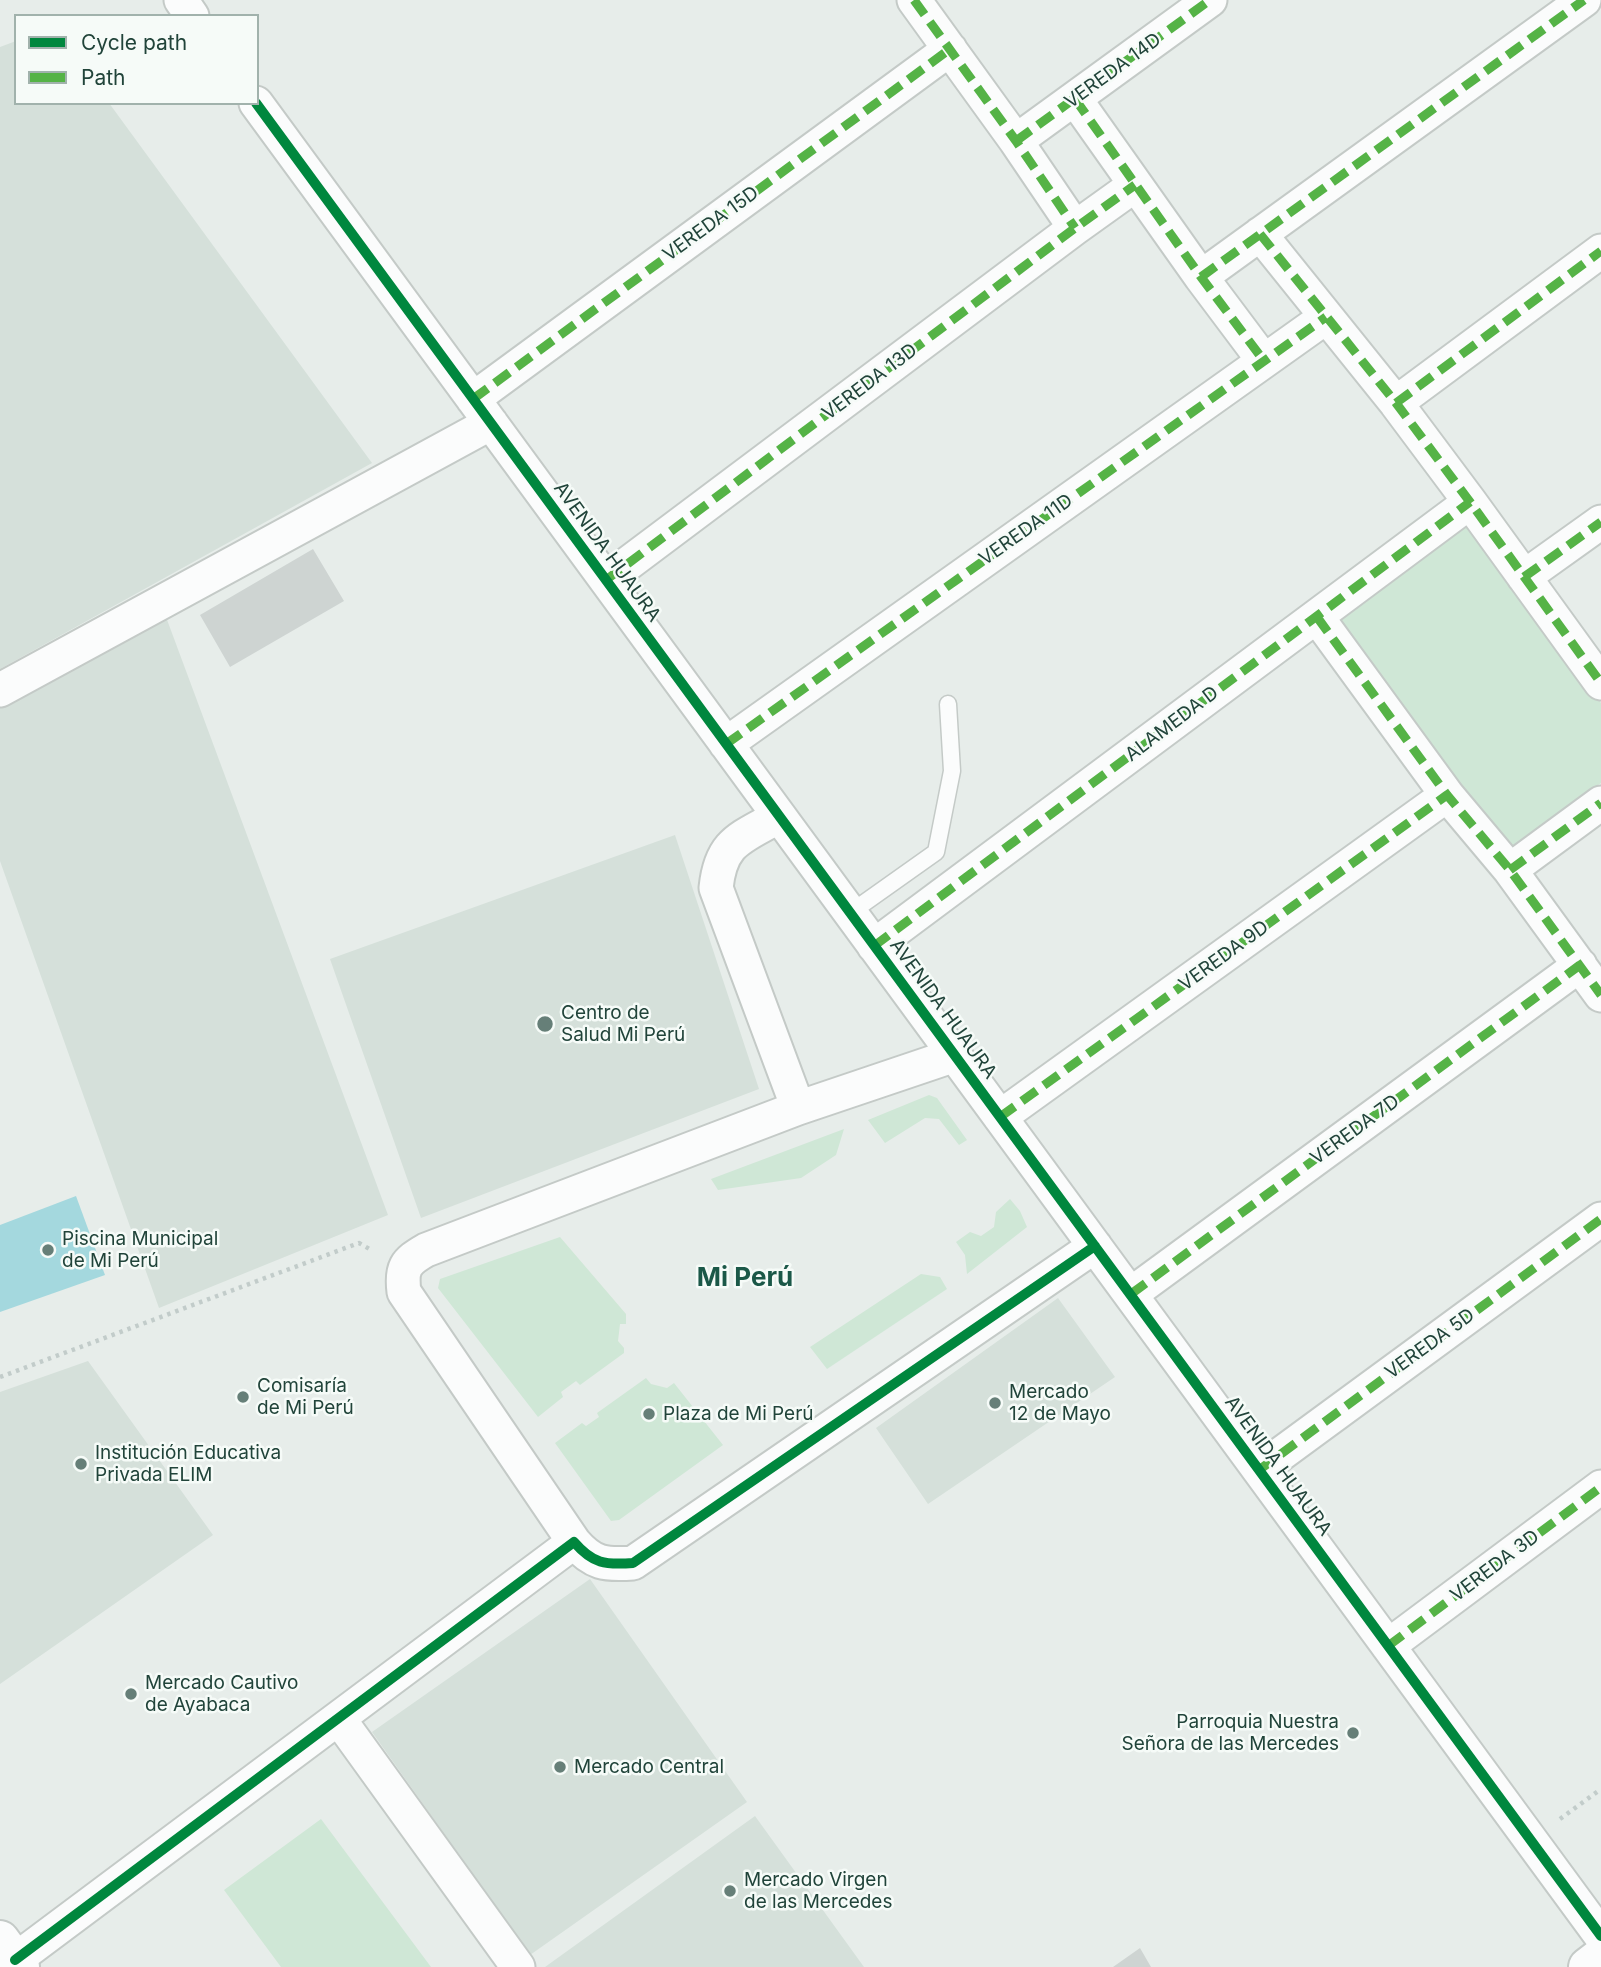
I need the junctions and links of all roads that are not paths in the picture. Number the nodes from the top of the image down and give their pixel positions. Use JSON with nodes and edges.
{"nodes":[{"id":1,"x":914,"y":0,"type":"edge"},
{"id":2,"x":1210,"y":0,"type":"edge"},
{"id":3,"x":1584,"y":0,"type":"edge"},
{"id":4,"x":950,"y":50,"type":"junction"},
{"id":5,"x":1075,"y":99,"type":"junction"},
{"id":6,"x":257,"y":105,"type":"edge"},
{"id":7,"x":1016,"y":141,"type":"junction"},
{"id":8,"x":1135,"y":185,"type":"junction"},
{"id":9,"x":1075,"y":228,"type":"junction"},
{"id":10,"x":1260,"y":234,"type":"junction"},
{"id":11,"x":1601,"y":251,"type":"edge"},
{"id":12,"x":1201,"y":277,"type":"junction"},
{"id":13,"x":1326,"y":317,"type":"junction"},
{"id":14,"x":1264,"y":361,"type":"junction"},
{"id":15,"x":1396,"y":403,"type":"junction"},
{"id":16,"x":482,"y":411,"type":"junction"},
{"id":17,"x":1470,"y":502,"type":"junction"},
{"id":18,"x":1601,"y":522,"type":"edge"},
{"id":19,"x":1524,"y":577,"type":"junction"},
{"id":20,"x":606,"y":580,"type":"junction"},
{"id":21,"x":1317,"y":617,"type":"junction"},
{"id":22,"x":1601,"y":683,"type":"edge"},
{"id":23,"x":0,"y":690,"type":"edge"},
{"id":24,"x":948,"y":704,"type":"dead end"},
{"id":25,"x":726,"y":744,"type":"junction"},
{"id":26,"x":1447,"y":795,"type":"junction"},
{"id":27,"x":1601,"y":803,"type":"edge"},
{"id":28,"x":779,"y":816,"type":"junction"},
{"id":29,"x":1510,"y":870,"type":"junction"},
{"id":30,"x":850,"y":913,"type":"junction"},
{"id":31,"x":874,"y":946,"type":"junction"},
{"id":32,"x":1580,"y":965,"type":"junction"},
{"id":33,"x":1601,"y":995,"type":"edge"},
{"id":34,"x":955,"y":1055,"type":"junction"},
{"id":35,"x":798,"y":1108,"type":"junction"},
{"id":36,"x":1000,"y":1117,"type":"junction"},
{"id":37,"x":1601,"y":1219,"type":"edge"},
{"id":38,"x":1095,"y":1246,"type":"junction"},
{"id":39,"x":1130,"y":1294,"type":"junction"},
{"id":40,"x":1259,"y":1470,"type":"junction"},
{"id":41,"x":1601,"y":1487,"type":"edge"},
{"id":42,"x":574,"y":1542,"type":"junction"},
{"id":43,"x":1388,"y":1646,"type":"junction"},
{"id":44,"x":339,"y":1719,"type":"junction"},
{"id":45,"x":1601,"y":1936,"type":"edge"},
{"id":46,"x":12,"y":1956,"type":"edge"},
{"id":47,"x":1601,"y":1957,"type":"edge"},
{"id":48,"x":518,"y":1967,"type":"edge"},
{"id":49,"x":1588,"y":1967,"type":"edge"}],
"edges":[{"from":1,"to":4,"type":"street"},
{"from":2,"to":5,"type":"street","name":"VEREDA 14D"},
{"from":3,"to":10,"type":"street"},
{"from":4,"to":7,"type":"street"},
{"from":4,"to":16,"type":"street","name":"VEREDA 15D"},
{"from":5,"to":7,"type":"street","name":"VEREDA 14D"},
{"from":5,"to":8,"type":"street"},
{"from":6,"to":16,"type":"street","name":"AVENIDA HUAURA"},
{"from":7,"to":9,"type":"street"},
{"from":8,"to":9,"type":"street","name":"VEREDA 13D"},
{"from":8,"to":12,"type":"street"},
{"from":9,"to":20,"type":"street","name":"VEREDA 13D"},
{"from":10,"to":12,"type":"street"},
{"from":10,"to":13,"type":"street"},
{"from":11,"to":15,"type":"street"},
{"from":12,"to":14,"type":"street"},
{"from":13,"to":14,"type":"street","name":"VEREDA 11D"},
{"from":13,"to":15,"type":"street"},
{"from":14,"to":25,"type":"street","name":"VEREDA 11D"},
{"from":15,"to":17,"type":"street"},
{"from":16,"to":20,"type":"street","name":"AVENIDA HUAURA"},
{"from":16,"to":23,"type":"street","name":"VEREDA 15D"},
{"from":17,"to":19,"type":"street"},
{"from":17,"to":21,"type":"street","name":"ALAMEDA D"},
{"from":18,"to":19,"type":"street"},
{"from":19,"to":22,"type":"street"},
{"from":20,"to":25,"type":"street","name":"AVENIDA HUAURA"},
{"from":21,"to":26,"type":"street"},
{"from":21,"to":31,"type":"street","name":"ALAMEDA D"},
{"from":24,"to":30,"type":"lane"},
{"from":25,"to":28,"type":"street","name":"AVENIDA HUAURA"},
{"from":26,"to":29,"type":"street"},
{"from":26,"to":36,"type":"street","name":"VEREDA 9D"},
{"from":27,"to":29,"type":"street"},
{"from":28,"to":30,"type":"street","name":"AVENIDA HUAURA"},
{"from":28,"to":35,"type":"street"},
{"from":29,"to":32,"type":"street"},
{"from":30,"to":31,"type":"street","name":"AVENIDA HUAURA"},
{"from":31,"to":34,"type":"street","name":"AVENIDA HUAURA"},
{"from":32,"to":33,"type":"street"},
{"from":32,"to":39,"type":"street","name":"VEREDA 7D"},
{"from":34,"to":35,"type":"street"},
{"from":34,"to":36,"type":"street","name":"AVENIDA HUAURA"},
{"from":35,"to":42,"type":"street"},
{"from":36,"to":38,"type":"street","name":"AVENIDA HUAURA"},
{"from":37,"to":40,"type":"street","name":"VEREDA 5D"},
{"from":38,"to":39,"type":"street","name":"AVENIDA HUAURA"},
{"from":38,"to":42,"type":"street"},
{"from":39,"to":40,"type":"street","name":"AVENIDA HUAURA"},
{"from":40,"to":43,"type":"street","name":"AVENIDA HUAURA"},
{"from":41,"to":43,"type":"street","name":"VEREDA 3D"},
{"from":42,"to":44,"type":"street"},
{"from":43,"to":45,"type":"street","name":"AVENIDA HUAURA"},
{"from":44,"to":46,"type":"street"},
{"from":44,"to":48,"type":"street"},
{"from":47,"to":49,"type":"street"}]}
